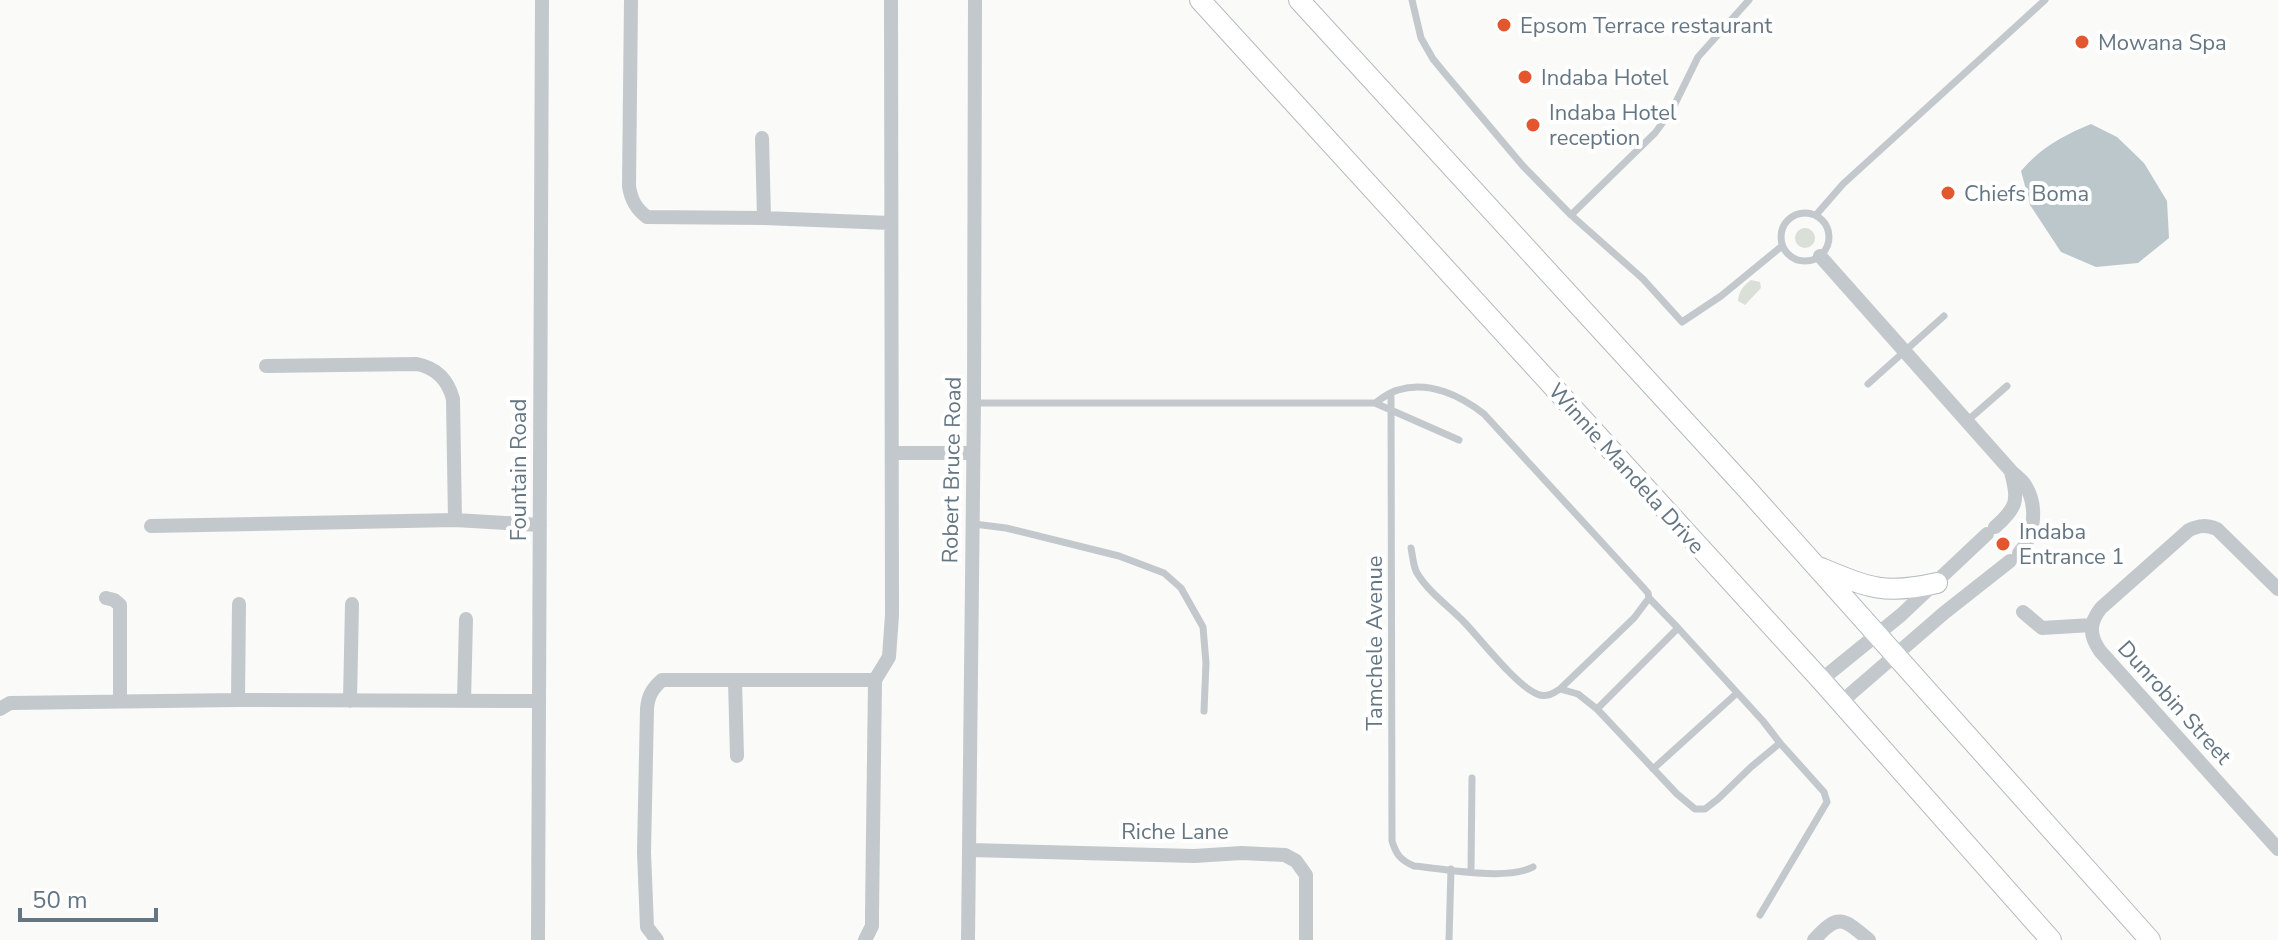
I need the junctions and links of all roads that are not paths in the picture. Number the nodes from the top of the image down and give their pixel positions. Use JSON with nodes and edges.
{"nodes":[{"id":1,"x":542,"y":0,"type":"edge"},
{"id":2,"x":631,"y":0,"type":"edge"},
{"id":3,"x":891,"y":0,"type":"edge"},
{"id":4,"x":975,"y":0,"type":"edge"},
{"id":5,"x":1200,"y":0,"type":"edge"},
{"id":6,"x":1299,"y":0,"type":"edge"},
{"id":7,"x":1412,"y":0,"type":"edge"},
{"id":8,"x":1749,"y":0,"type":"edge"},
{"id":9,"x":2042,"y":1,"type":"edge"},
{"id":10,"x":762,"y":138,"type":"dead end"},
{"id":11,"x":1571,"y":215,"type":"junction"},
{"id":12,"x":1816,"y":215,"type":"junction"},
{"id":13,"x":764,"y":218,"type":"junction"},
{"id":14,"x":890,"y":223,"type":"junction"},
{"id":15,"x":1782,"y":246,"type":"junction"},
{"id":16,"x":1820,"y":256,"type":"junction"},
{"id":17,"x":1944,"y":316,"type":"dead end"},
{"id":18,"x":1905,"y":351,"type":"junction"},
{"id":19,"x":266,"y":366,"type":"dead end"},
{"id":20,"x":1868,"y":384,"type":"dead end"},
{"id":21,"x":2007,"y":386,"type":"dead end"},
{"id":22,"x":1391,"y":393,"type":"junction"},
{"id":23,"x":974,"y":403,"type":"junction"},
{"id":24,"x":1375,"y":403,"type":"junction"},
{"id":25,"x":1391,"y":409,"type":"junction"},
{"id":26,"x":1967,"y":421,"type":"junction"},
{"id":27,"x":1459,"y":440,"type":"dead end"},
{"id":28,"x":892,"y":453,"type":"junction"},
{"id":29,"x":973,"y":453,"type":"junction"},
{"id":30,"x":2011,"y":471,"type":"junction"},
{"id":31,"x":455,"y":520,"type":"junction"},
{"id":32,"x":972,"y":524,"type":"junction"},
{"id":33,"x":540,"y":525,"type":"junction"},
{"id":34,"x":151,"y":526,"type":"dead end"},
{"id":35,"x":1411,"y":548,"type":"dead end"},
{"id":36,"x":1817,"y":567,"type":"junction"},
{"id":37,"x":1937,"y":583,"type":"junction"},
{"id":38,"x":2278,"y":589,"type":"edge"},
{"id":39,"x":106,"y":598,"type":"dead end"},
{"id":40,"x":1649,"y":598,"type":"junction"},
{"id":41,"x":239,"y":604,"type":"dead end"},
{"id":42,"x":352,"y":604,"type":"dead end"},
{"id":43,"x":2023,"y":612,"type":"dead end"},
{"id":44,"x":466,"y":619,"type":"dead end"},
{"id":45,"x":2092,"y":625,"type":"junction"},
{"id":46,"x":1678,"y":628,"type":"junction"},
{"id":47,"x":1878,"y":635,"type":"junction"},
{"id":48,"x":1896,"y":655,"type":"junction"},
{"id":49,"x":875,"y":680,"type":"junction"},
{"id":50,"x":1821,"y":680,"type":"junction"},
{"id":51,"x":735,"y":681,"type":"junction"},
{"id":52,"x":1560,"y":689,"type":"junction"},
{"id":53,"x":1737,"y":693,"type":"junction"},
{"id":54,"x":238,"y":700,"type":"junction"},
{"id":55,"x":120,"y":701,"type":"junction"},
{"id":56,"x":350,"y":701,"type":"junction"},
{"id":57,"x":464,"y":701,"type":"junction"},
{"id":58,"x":538,"y":701,"type":"junction"},
{"id":59,"x":3,"y":702,"type":"edge"},
{"id":60,"x":1840,"y":703,"type":"junction"},
{"id":61,"x":1597,"y":709,"type":"junction"},
{"id":62,"x":1204,"y":711,"type":"dead end"},
{"id":63,"x":1780,"y":743,"type":"junction"},
{"id":64,"x":737,"y":756,"type":"dead end"},
{"id":65,"x":1653,"y":769,"type":"junction"},
{"id":66,"x":1472,"y":778,"type":"dead end"},
{"id":67,"x":2278,"y":849,"type":"edge"},
{"id":68,"x":970,"y":850,"type":"junction"},
{"id":69,"x":1533,"y":867,"type":"dead end"},
{"id":70,"x":1451,"y":869,"type":"junction"},
{"id":71,"x":1471,"y":871,"type":"junction"},
{"id":72,"x":1760,"y":915,"type":"dead end"},
{"id":73,"x":538,"y":940,"type":"edge"},
{"id":74,"x":657,"y":940,"type":"edge"},
{"id":75,"x":865,"y":940,"type":"edge"},
{"id":76,"x":968,"y":940,"type":"edge"},
{"id":77,"x":1306,"y":940,"type":"edge"},
{"id":78,"x":1449,"y":940,"type":"edge"},
{"id":79,"x":1814,"y":940,"type":"edge"},
{"id":80,"x":1869,"y":940,"type":"edge"},
{"id":81,"x":2051,"y":940,"type":"edge"},
{"id":82,"x":2150,"y":940,"type":"edge"}],
"edges":[{"from":1,"to":33,"type":"street","name":"Fountain Road"},
{"from":2,"to":13,"type":"street"},
{"from":3,"to":14,"type":"street"},
{"from":4,"to":23,"type":"street","name":"Robert Bruce Road"},
{"from":5,"to":50,"type":"main road","name":"Winnie Mandela Drive"},
{"from":6,"to":36,"type":"main road"},
{"from":7,"to":11,"type":"lane"},
{"from":8,"to":11,"type":"lane"},
{"from":9,"to":12,"type":"lane"},
{"from":10,"to":13,"type":"street"},
{"from":11,"to":15,"type":"lane"},
{"from":12,"to":15,"type":"lane"},
{"from":12,"to":16,"type":"lane"},
{"from":13,"to":14,"type":"street"},
{"from":14,"to":28,"type":"street"},
{"from":15,"to":16,"type":"lane"},
{"from":16,"to":18,"type":"street"},
{"from":17,"to":18,"type":"lane"},
{"from":18,"to":20,"type":"lane"},
{"from":18,"to":26,"type":"street"},
{"from":19,"to":31,"type":"street"},
{"from":21,"to":26,"type":"lane"},
{"from":22,"to":24,"type":"lane"},
{"from":22,"to":25,"type":"lane","name":"Tamchele Avenue"},
{"from":22,"to":40,"type":"lane"},
{"from":23,"to":24,"type":"lane"},
{"from":23,"to":29,"type":"street","name":"Robert Bruce Road"},
{"from":24,"to":25,"type":"lane"},
{"from":25,"to":27,"type":"lane"},
{"from":25,"to":70,"type":"lane","name":"Tamchele Avenue"},
{"from":26,"to":30,"type":"street"},
{"from":28,"to":29,"type":"street"},
{"from":28,"to":49,"type":"street"},
{"from":29,"to":32,"type":"street","name":"Robert Bruce Road"},
{"from":30,"to":37,"type":"street"},
{"from":30,"to":48,"type":"street"},
{"from":31,"to":33,"type":"street"},
{"from":31,"to":34,"type":"street"},
{"from":32,"to":62,"type":"lane"},
{"from":32,"to":68,"type":"street","name":"Robert Bruce Road"},
{"from":33,"to":58,"type":"street","name":"Fountain Road"},
{"from":35,"to":52,"type":"lane"},
{"from":36,"to":37,"type":"main road"},
{"from":36,"to":47,"type":"main road"},
{"from":37,"to":47,"type":"street"},
{"from":38,"to":45,"type":"street"},
{"from":39,"to":55,"type":"street"},
{"from":40,"to":46,"type":"lane"},
{"from":40,"to":52,"type":"lane"},
{"from":41,"to":54,"type":"street"},
{"from":42,"to":56,"type":"street"},
{"from":43,"to":45,"type":"street"},
{"from":44,"to":57,"type":"street"},
{"from":45,"to":67,"type":"street","name":"Dunrobin Street"},
{"from":46,"to":53,"type":"lane"},
{"from":46,"to":61,"type":"lane"},
{"from":47,"to":48,"type":"main road"},
{"from":47,"to":50,"type":"street"},
{"from":48,"to":60,"type":"street"},
{"from":48,"to":82,"type":"main road"},
{"from":49,"to":51,"type":"street"},
{"from":49,"to":75,"type":"street"},
{"from":50,"to":60,"type":"main road","name":"Winnie Mandela Drive"},
{"from":51,"to":64,"type":"street"},
{"from":51,"to":74,"type":"street"},
{"from":52,"to":61,"type":"lane"},
{"from":53,"to":63,"type":"lane"},
{"from":53,"to":65,"type":"lane"},
{"from":54,"to":55,"type":"street"},
{"from":54,"to":56,"type":"street"},
{"from":55,"to":59,"type":"street"},
{"from":56,"to":57,"type":"street"},
{"from":57,"to":58,"type":"street"},
{"from":58,"to":73,"type":"street","name":"Fountain Road"},
{"from":60,"to":81,"type":"main road","name":"Winnie Mandela Drive"},
{"from":61,"to":65,"type":"lane"},
{"from":63,"to":65,"type":"lane"},
{"from":63,"to":72,"type":"lane"},
{"from":66,"to":71,"type":"lane"},
{"from":68,"to":76,"type":"street","name":"Robert Bruce Road"},
{"from":68,"to":77,"type":"street","name":"Riche Lane"},
{"from":69,"to":71,"type":"lane"},
{"from":70,"to":71,"type":"lane"},
{"from":70,"to":78,"type":"lane"},
{"from":79,"to":80,"type":"street"}]}
